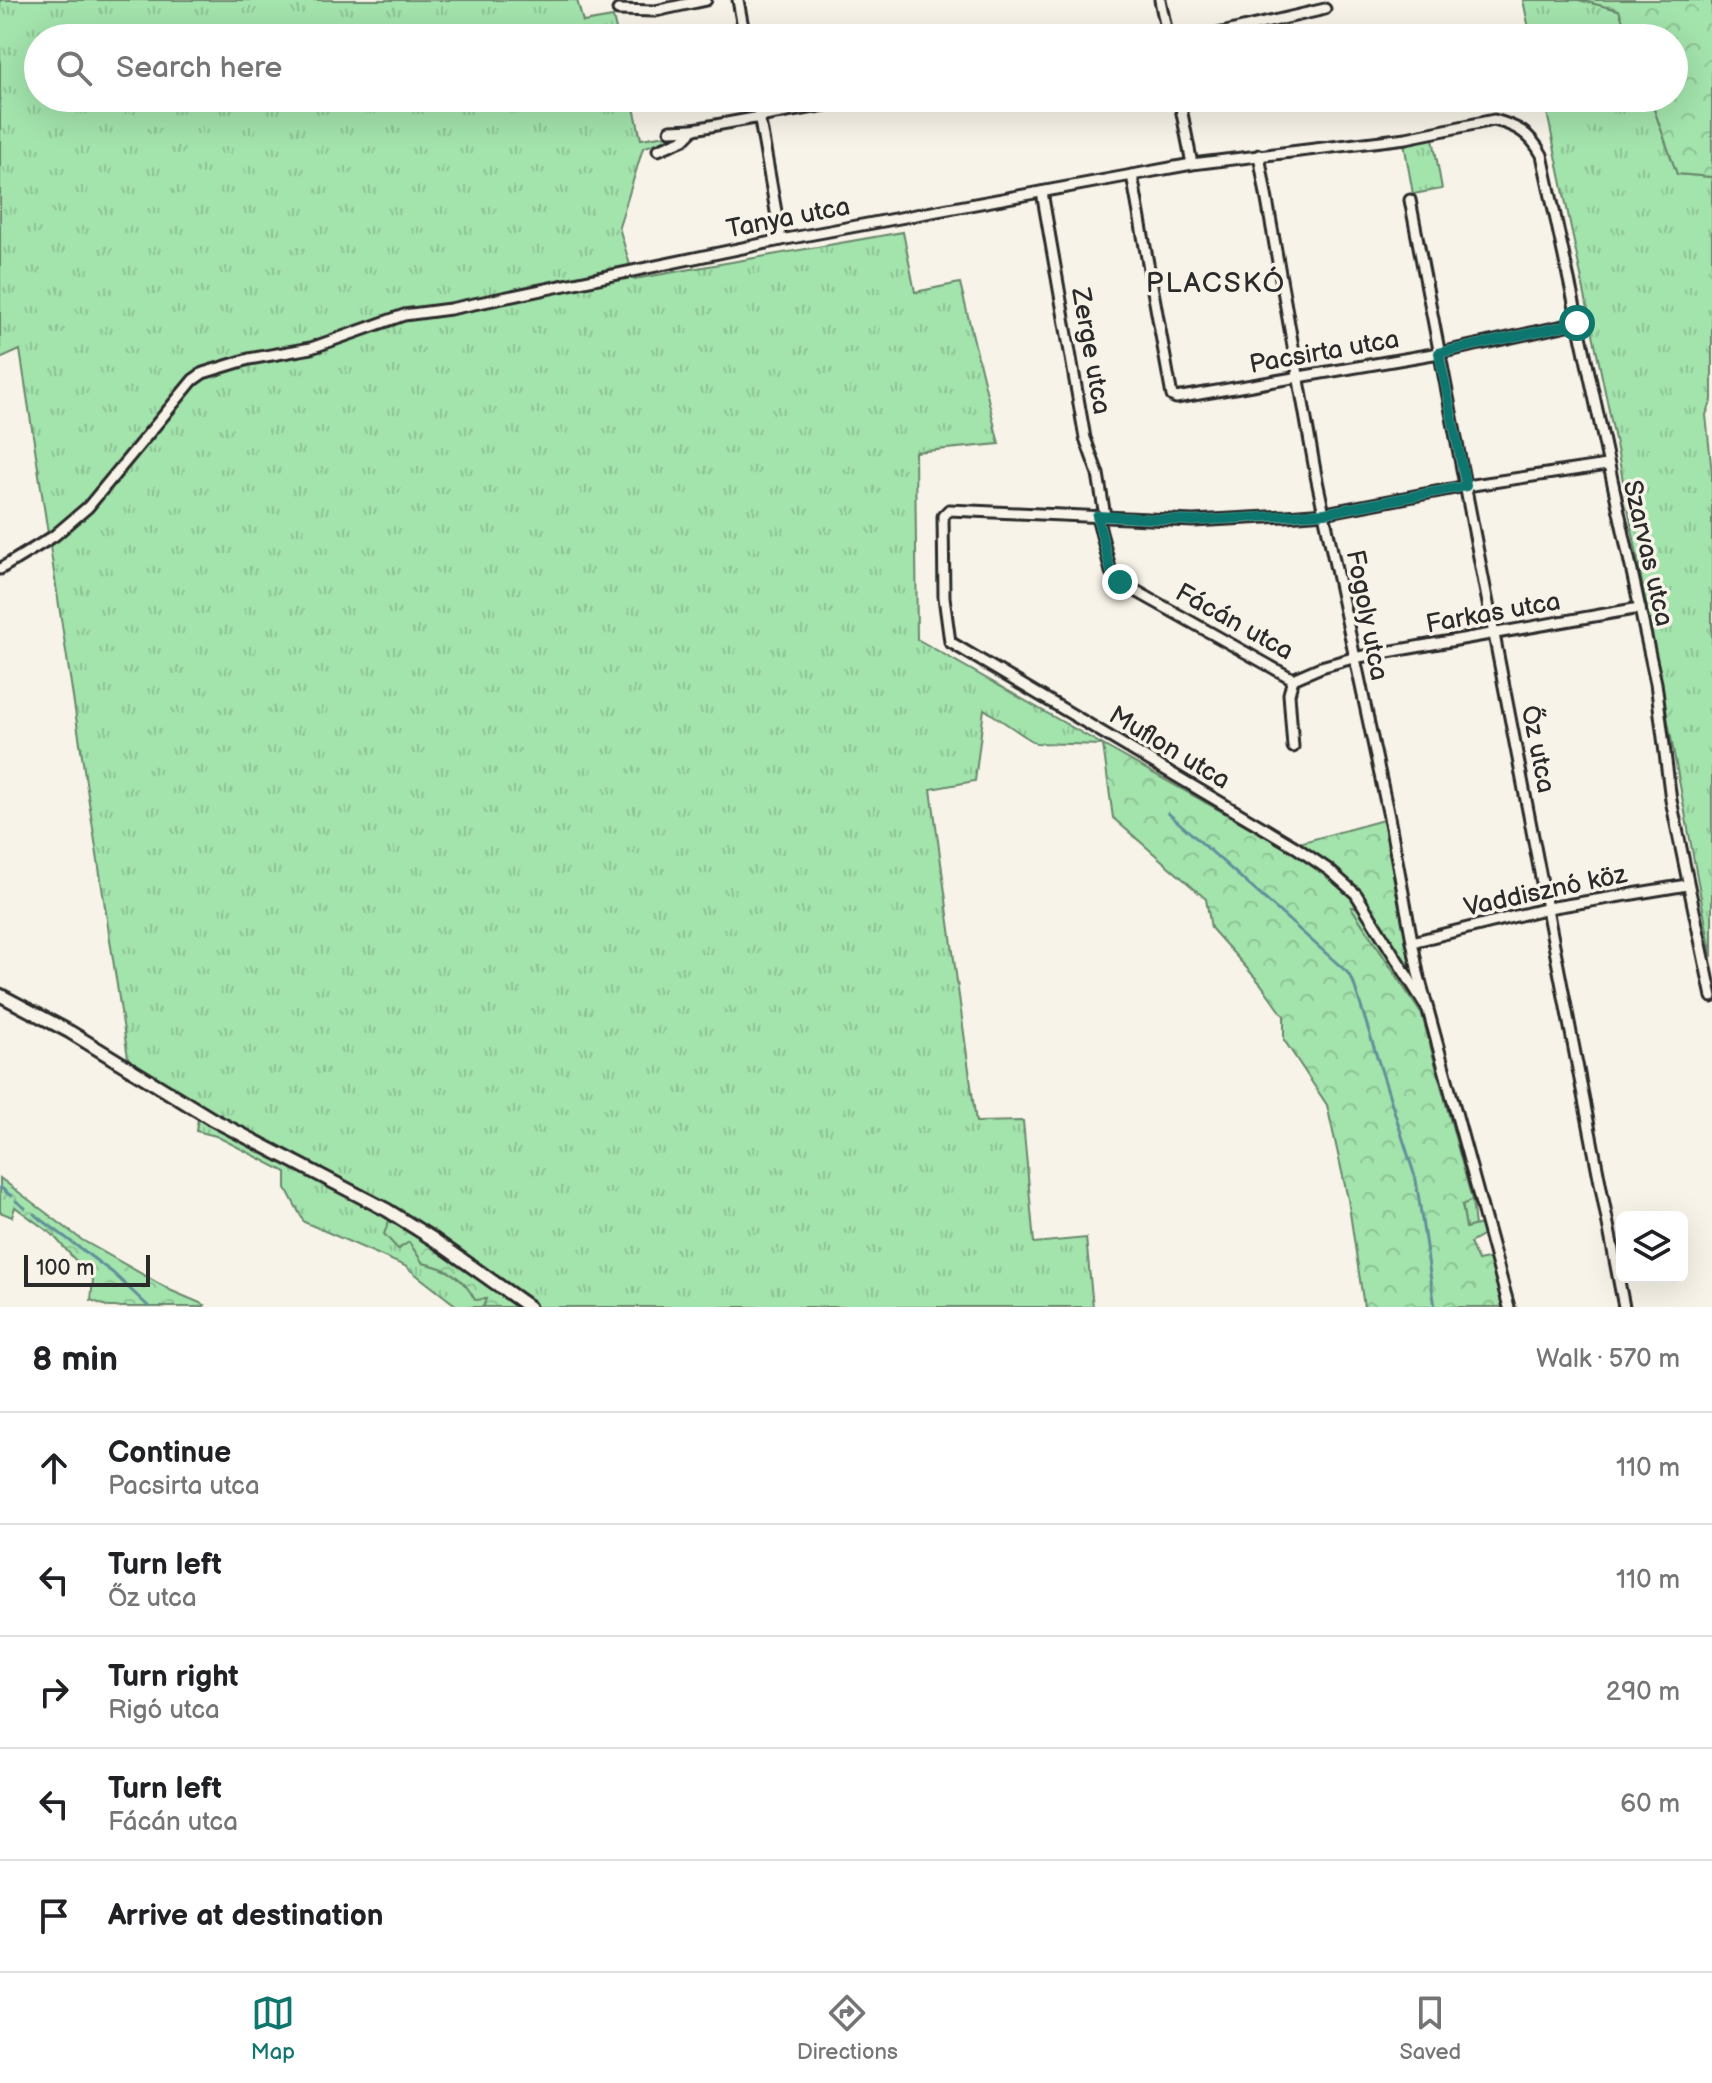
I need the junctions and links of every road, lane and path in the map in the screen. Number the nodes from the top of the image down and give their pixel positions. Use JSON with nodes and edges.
{"nodes":[{"id":1,"x":706,"y":0,"type":"edge"},
{"id":2,"x":738,"y":0,"type":"edge"},
{"id":3,"x":1160,"y":0,"type":"edge"},
{"id":4,"x":1325,"y":9,"type":"dead end"},
{"id":5,"x":618,"y":10,"type":"dead end"},
{"id":6,"x":742,"y":24,"type":"edge"},
{"id":7,"x":1165,"y":24,"type":"edge"},
{"id":8,"x":1260,"y":24,"type":"edge"},
{"id":9,"x":758,"y":112,"type":"edge"},
{"id":10,"x":782,"y":112,"type":"edge"},
{"id":11,"x":1182,"y":112,"type":"edge"},
{"id":12,"x":759,"y":116,"type":"junction"},
{"id":13,"x":1519,"y":127,"type":"joint"},
{"id":14,"x":694,"y":129,"type":"junction"},
{"id":15,"x":670,"y":130,"type":"dead end"},
{"id":16,"x":658,"y":150,"type":"dead end"},
{"id":17,"x":1259,"y":155,"type":"junction"},
{"id":18,"x":1192,"y":164,"type":"junction"},
{"id":19,"x":1132,"y":175,"type":"junction"},
{"id":20,"x":1042,"y":192,"type":"junction"},
{"id":21,"x":1410,"y":200,"type":"dead end"},
{"id":22,"x":781,"y":240,"type":"junction"},
{"id":23,"x":1577,"y":323,"type":"junction"},
{"id":24,"x":1439,"y":353,"type":"junction"},
{"id":25,"x":1299,"y":377,"type":"junction"},
{"id":26,"x":1607,"y":465,"type":"junction"},
{"id":27,"x":1466,"y":486,"type":"junction"},
{"id":28,"x":1325,"y":513,"type":"junction"},
{"id":29,"x":1101,"y":516,"type":"junction"},
{"id":30,"x":0,"y":569,"type":"edge"},
{"id":31,"x":1640,"y":608,"type":"junction"},
{"id":32,"x":1494,"y":635,"type":"junction"},
{"id":33,"x":1353,"y":658,"type":"junction"},
{"id":34,"x":1293,"y":679,"type":"junction"},
{"id":35,"x":1293,"y":747,"type":"dead end"},
{"id":36,"x":1687,"y":885,"type":"junction"},
{"id":37,"x":1548,"y":908,"type":"junction"},
{"id":38,"x":1412,"y":942,"type":"junction"},
{"id":39,"x":0,"y":995,"type":"edge"},
{"id":40,"x":1712,"y":997,"type":"edge"},
{"id":41,"x":1427,"y":1008,"type":"junction"},
{"id":42,"x":529,"y":1307,"type":"edge"},
{"id":43,"x":1509,"y":1307,"type":"edge"},
{"id":44,"x":1624,"y":1307,"type":"edge"}],
"edges":[{"from":1,"to":5,"type":"street"},
{"from":2,"to":6,"type":"street"},
{"from":3,"to":7,"type":"street"},
{"from":4,"to":8,"type":"street"},
{"from":9,"to":12,"type":"street"},
{"from":10,"to":12,"type":"street"},
{"from":11,"to":18,"type":"street"},
{"from":12,"to":14,"type":"street"},
{"from":12,"to":22,"type":"street"},
{"from":13,"to":17,"type":"street","name":"Tanya utca"},
{"from":13,"to":23,"type":"street","name":"Szarvas utca"},
{"from":14,"to":15,"type":"street"},
{"from":14,"to":16,"type":"street"},
{"from":17,"to":18,"type":"street","name":"Tanya utca"},
{"from":17,"to":25,"type":"street","name":"Fogoly utca"},
{"from":18,"to":19,"type":"street","name":"Tanya utca"},
{"from":19,"to":20,"type":"street","name":"Tanya utca"},
{"from":19,"to":25,"type":"street","name":"Pacsirta utca"},
{"from":20,"to":22,"type":"street","name":"Tanya utca"},
{"from":20,"to":29,"type":"street","name":"Zerge utca"},
{"from":21,"to":24,"type":"street","name":"Őz utca"},
{"from":22,"to":30,"type":"street","name":"Tanya utca"},
{"from":23,"to":24,"type":"street","name":"Pacsirta utca"},
{"from":23,"to":26,"type":"street","name":"Szarvas utca"},
{"from":24,"to":25,"type":"street","name":"Pacsirta utca"},
{"from":24,"to":27,"type":"street","name":"Őz utca"},
{"from":25,"to":28,"type":"street","name":"Fogoly utca"},
{"from":26,"to":27,"type":"street"},
{"from":26,"to":31,"type":"street","name":"Szarvas utca"},
{"from":27,"to":28,"type":"street"},
{"from":27,"to":32,"type":"street","name":"Őz utca"},
{"from":28,"to":29,"type":"street"},
{"from":28,"to":33,"type":"street","name":"Fogoly utca"},
{"from":29,"to":34,"type":"street","name":"Fácán utca"},
{"from":29,"to":41,"type":"street","name":"Muflon utca"},
{"from":31,"to":32,"type":"street","name":"Farkas utca"},
{"from":31,"to":36,"type":"street","name":"Szarvas utca"},
{"from":32,"to":33,"type":"street","name":"Farkas utca"},
{"from":32,"to":37,"type":"street","name":"Őz utca"},
{"from":33,"to":34,"type":"street","name":"Fácán utca"},
{"from":33,"to":38,"type":"street","name":"Fogoly utca"},
{"from":34,"to":35,"type":"street"},
{"from":36,"to":37,"type":"street","name":"Vaddisznó köz"},
{"from":36,"to":40,"type":"street","name":"Szarvas utca"},
{"from":37,"to":38,"type":"street","name":"Vaddisznó köz"},
{"from":37,"to":44,"type":"street","name":"Őz utca"},
{"from":38,"to":41,"type":"street","name":"Muflon utca"},
{"from":39,"to":42,"type":"street"},
{"from":41,"to":43,"type":"street","name":"Muflon utca"}]}
